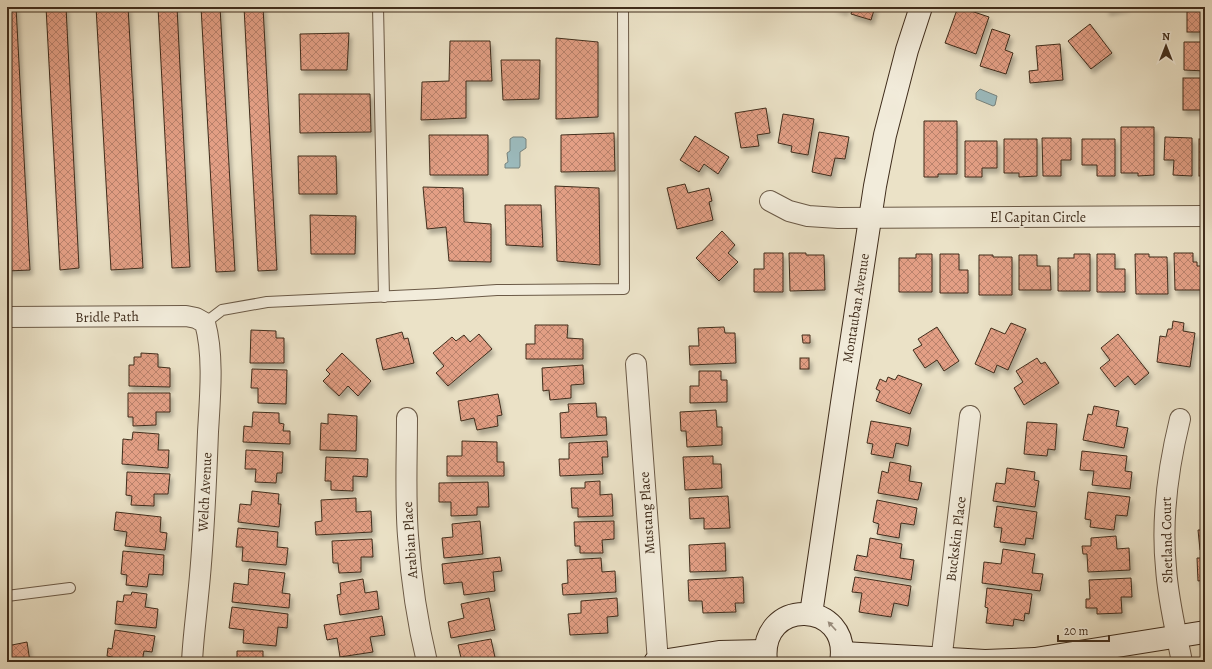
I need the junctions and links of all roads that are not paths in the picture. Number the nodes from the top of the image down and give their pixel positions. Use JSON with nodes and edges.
{"nodes":[{"id":1,"x":378,"y":7,"type":"edge"},
{"id":2,"x":623,"y":7,"type":"edge"},
{"id":3,"x":921,"y":7,"type":"edge"},
{"id":4,"x":770,"y":201,"type":"dead end"},
{"id":5,"x":1205,"y":216,"type":"edge"},
{"id":6,"x":870,"y":218,"type":"junction"},
{"id":7,"x":384,"y":297,"type":"junction"},
{"id":8,"x":7,"y":317,"type":"edge"},
{"id":9,"x":205,"y":323,"type":"junction"},
{"id":10,"x":636,"y":364,"type":"dead end"},
{"id":11,"x":970,"y":416,"type":"dead end"},
{"id":12,"x":406,"y":418,"type":"dead end"},
{"id":13,"x":1180,"y":419,"type":"dead end"},
{"id":14,"x":70,"y":588,"type":"dead end"},
{"id":15,"x":7,"y":596,"type":"edge"},
{"id":16,"x":811,"y":614,"type":"junction"},
{"id":17,"x":1205,"y":632,"type":"edge"},
{"id":18,"x":1177,"y":637,"type":"junction"},
{"id":19,"x":765,"y":656,"type":"edge"},
{"id":20,"x":842,"y":657,"type":"edge"},
{"id":21,"x":941,"y":661,"type":"edge"},
{"id":22,"x":192,"y":662,"type":"edge"},
{"id":23,"x":427,"y":662,"type":"edge"},
{"id":24,"x":657,"y":662,"type":"edge"},
{"id":25,"x":1182,"y":662,"type":"edge"}],
"edges":[{"from":1,"to":7,"type":"lane"},
{"from":2,"to":7,"type":"lane"},
{"from":3,"to":6,"type":"street","name":"Montauban Avenue"},
{"from":4,"to":6,"type":"street","name":"El Capitan Circle"},
{"from":5,"to":6,"type":"street","name":"El Capitan Circle"},
{"from":6,"to":16,"type":"street","name":"Montauban Avenue"},
{"from":7,"to":9,"type":"lane"},
{"from":8,"to":9,"type":"street","name":"Bridle Path"},
{"from":9,"to":22,"type":"street","name":"Welch Avenue"},
{"from":10,"to":24,"type":"street","name":"Mustang Place"},
{"from":11,"to":21,"type":"street","name":"Buckskin Place"},
{"from":12,"to":23,"type":"street","name":"Arabian Place"},
{"from":13,"to":18,"type":"street","name":"Shetland Court"},
{"from":14,"to":15,"type":"lane"},
{"from":16,"to":19,"type":"street"},
{"from":20,"to":16,"type":"street","one_way":true},
{"from":17,"to":18,"type":"street"},
{"from":18,"to":21,"type":"street"},
{"from":18,"to":25,"type":"street","name":"Shetland Court"},
{"from":19,"to":24,"type":"street"},
{"from":20,"to":21,"type":"street"}]}
